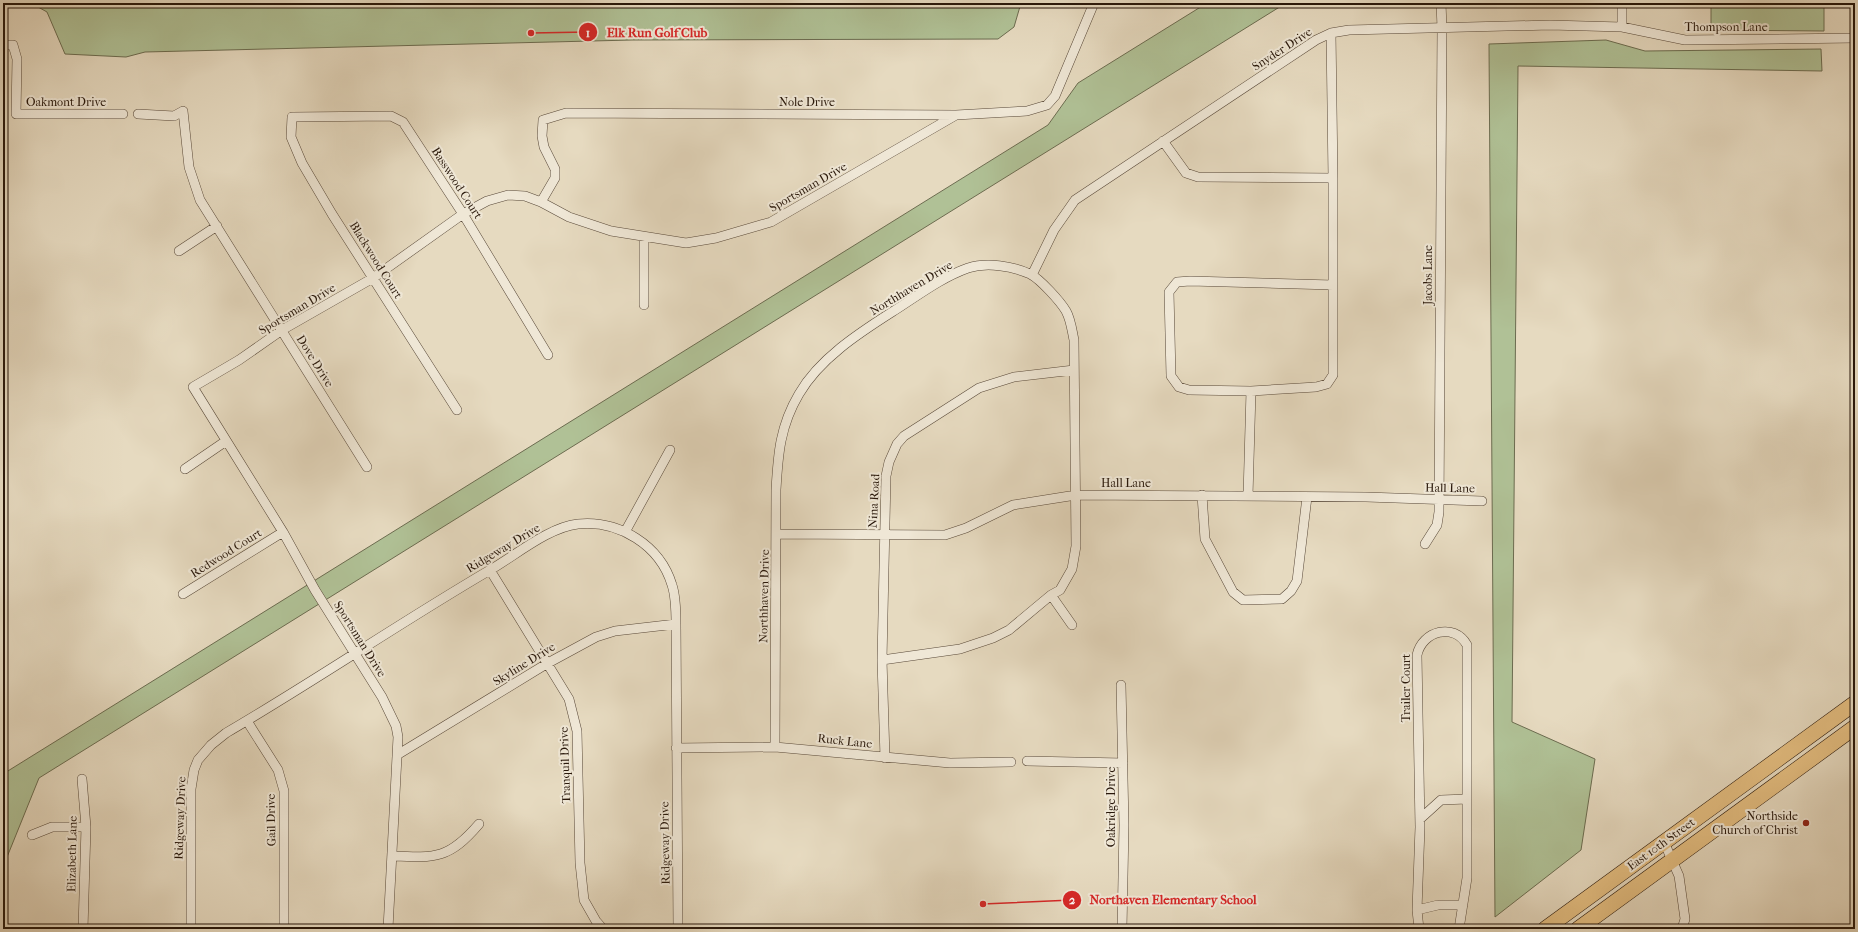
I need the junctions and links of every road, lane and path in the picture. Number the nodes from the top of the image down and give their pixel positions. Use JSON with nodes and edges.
{"nodes":[{"id":1,"x":1094,"y":3,"type":"edge"},
{"id":2,"x":1441,"y":3,"type":"edge"},
{"id":3,"x":1622,"y":3,"type":"edge"},
{"id":4,"x":1622,"y":26,"type":"junction"},
{"id":5,"x":1442,"y":28,"type":"junction"},
{"id":6,"x":1331,"y":33,"type":"junction"},
{"id":7,"x":1855,"y":38,"type":"edge"},
{"id":8,"x":3,"y":45,"type":"edge"},
{"id":9,"x":123,"y":114,"type":"dead end"},
{"id":10,"x":138,"y":114,"type":"dead end"},
{"id":11,"x":956,"y":115,"type":"junction"},
{"id":12,"x":292,"y":117,"type":"joint"},
{"id":13,"x":1163,"y":141,"type":"junction"},
{"id":14,"x":1333,"y":178,"type":"junction"},
{"id":15,"x":541,"y":202,"type":"junction"},
{"id":16,"x":463,"y":214,"type":"junction"},
{"id":17,"x":217,"y":226,"type":"junction"},
{"id":18,"x":644,"y":238,"type":"junction"},
{"id":19,"x":179,"y":251,"type":"dead end"},
{"id":20,"x":1032,"y":274,"type":"junction"},
{"id":21,"x":373,"y":278,"type":"junction"},
{"id":22,"x":1333,"y":285,"type":"junction"},
{"id":23,"x":644,"y":305,"type":"dead end"},
{"id":24,"x":282,"y":330,"type":"junction"},
{"id":25,"x":548,"y":355,"type":"dead end"},
{"id":26,"x":1074,"y":370,"type":"junction"},
{"id":27,"x":1251,"y":391,"type":"junction"},
{"id":28,"x":457,"y":410,"type":"dead end"},
{"id":29,"x":226,"y":441,"type":"junction"},
{"id":30,"x":670,"y":450,"type":"dead end"},
{"id":31,"x":368,"y":467,"type":"dead end"},
{"id":32,"x":185,"y":469,"type":"dead end"},
{"id":33,"x":1076,"y":495,"type":"junction"},
{"id":34,"x":1202,"y":495,"type":"junction"},
{"id":35,"x":1248,"y":496,"type":"junction"},
{"id":36,"x":1307,"y":497,"type":"junction"},
{"id":37,"x":1439,"y":501,"type":"junction"},
{"id":38,"x":1482,"y":501,"type":"dead end"},
{"id":39,"x":283,"y":532,"type":"junction"},
{"id":40,"x":625,"y":532,"type":"junction"},
{"id":41,"x":777,"y":534,"type":"junction"},
{"id":42,"x":884,"y":535,"type":"junction"},
{"id":43,"x":1425,"y":544,"type":"dead end"},
{"id":44,"x":490,"y":570,"type":"junction"},
{"id":45,"x":183,"y":594,"type":"dead end"},
{"id":46,"x":1051,"y":595,"type":"junction"},
{"id":47,"x":676,"y":624,"type":"junction"},
{"id":48,"x":1072,"y":625,"type":"dead end"},
{"id":49,"x":355,"y":653,"type":"junction"},
{"id":50,"x":882,"y":660,"type":"junction"},
{"id":51,"x":548,"y":663,"type":"junction"},
{"id":52,"x":1120,"y":685,"type":"dead end"},
{"id":53,"x":1855,"y":703,"type":"edge"},
{"id":54,"x":247,"y":721,"type":"junction"},
{"id":55,"x":1855,"y":726,"type":"edge"},
{"id":56,"x":775,"y":747,"type":"junction"},
{"id":57,"x":676,"y":748,"type":"junction"},
{"id":58,"x":397,"y":755,"type":"junction"},
{"id":59,"x":884,"y":758,"type":"junction"},
{"id":60,"x":1027,"y":761,"type":"dead end"},
{"id":61,"x":1011,"y":762,"type":"dead end"},
{"id":62,"x":1123,"y":763,"type":"junction"},
{"id":63,"x":82,"y":779,"type":"dead end"},
{"id":64,"x":1467,"y":799,"type":"junction"},
{"id":65,"x":1420,"y":819,"type":"junction"},
{"id":66,"x":479,"y":824,"type":"dead end"},
{"id":67,"x":86,"y":827,"type":"junction"},
{"id":68,"x":32,"y":835,"type":"dead end"},
{"id":69,"x":1664,"y":842,"type":"junction"},
{"id":70,"x":392,"y":856,"type":"junction"},
{"id":71,"x":1672,"y":859,"type":"junction"},
{"id":72,"x":1463,"y":905,"type":"junction"},
{"id":73,"x":1418,"y":910,"type":"junction"},
{"id":74,"x":83,"y":929,"type":"edge"},
{"id":75,"x":191,"y":929,"type":"edge"},
{"id":76,"x":284,"y":929,"type":"edge"},
{"id":77,"x":388,"y":929,"type":"edge"},
{"id":78,"x":603,"y":929,"type":"edge"},
{"id":79,"x":678,"y":929,"type":"edge"},
{"id":80,"x":1122,"y":929,"type":"edge"},
{"id":81,"x":1419,"y":929,"type":"edge"},
{"id":82,"x":1459,"y":929,"type":"edge"},
{"id":83,"x":1545,"y":929,"type":"edge"},
{"id":84,"x":1578,"y":929,"type":"edge"},
{"id":85,"x":1682,"y":929,"type":"edge"}],
"edges":[{"from":1,"to":11,"type":"street","name":"Nole Drive"},
{"from":2,"to":5,"type":"street","name":"Jacobs Lane"},
{"from":3,"to":4,"type":"street"},
{"from":4,"to":5,"type":"street","name":"Snyder Drive"},
{"from":4,"to":7,"type":"street","name":"Thompson Lane"},
{"from":5,"to":6,"type":"street","name":"Snyder Drive"},
{"from":5,"to":37,"type":"street","name":"Jacobs Lane"},
{"from":6,"to":13,"type":"street","name":"Snyder Drive"},
{"from":6,"to":14,"type":"street"},
{"from":8,"to":9,"type":"street","name":"Oakmont Drive"},
{"from":10,"to":17,"type":"street"},
{"from":11,"to":15,"type":"street","name":"Nole Drive"},
{"from":11,"to":18,"type":"street","name":"Sportsman Drive"},
{"from":12,"to":16,"type":"street","name":"Basswood Court"},
{"from":12,"to":21,"type":"street","name":"Blackwood Court"},
{"from":13,"to":14,"type":"street"},
{"from":13,"to":20,"type":"street","name":"Snyder Drive"},
{"from":14,"to":22,"type":"street"},
{"from":15,"to":16,"type":"street","name":"Sportsman Drive"},
{"from":15,"to":18,"type":"street","name":"Sportsman Drive"},
{"from":16,"to":21,"type":"street","name":"Sportsman Drive"},
{"from":16,"to":25,"type":"street","name":"Basswood Court"},
{"from":17,"to":19,"type":"street"},
{"from":17,"to":24,"type":"street","name":"Dove Drive"},
{"from":18,"to":23,"type":"street"},
{"from":20,"to":26,"type":"street","name":"Northhaven Drive"},
{"from":20,"to":41,"type":"street","name":"Northhaven Drive"},
{"from":21,"to":24,"type":"street","name":"Sportsman Drive"},
{"from":21,"to":28,"type":"street","name":"Blackwood Court"},
{"from":22,"to":27,"type":"street"},
{"from":22,"to":27,"type":"street"},
{"from":24,"to":29,"type":"street","name":"Sportsman Drive"},
{"from":24,"to":31,"type":"street","name":"Dove Drive"},
{"from":26,"to":33,"type":"street","name":"Northhaven Drive"},
{"from":26,"to":42,"type":"street","name":"Nina Road"},
{"from":27,"to":35,"type":"street"},
{"from":29,"to":32,"type":"street"},
{"from":29,"to":39,"type":"street","name":"Sportsman Drive"},
{"from":30,"to":40,"type":"street"},
{"from":33,"to":34,"type":"street","name":"Hall Lane"},
{"from":33,"to":42,"type":"street","name":"Hall Lane"},
{"from":33,"to":46,"type":"street","name":"Northhaven Drive"},
{"from":34,"to":35,"type":"street","name":"Hall Lane"},
{"from":34,"to":36,"type":"street"},
{"from":35,"to":36,"type":"street","name":"Hall Lane"},
{"from":36,"to":37,"type":"street","name":"Hall Lane"},
{"from":37,"to":38,"type":"street","name":"Hall Lane"},
{"from":37,"to":43,"type":"street","name":"Jacobs Lane"},
{"from":39,"to":45,"type":"street","name":"Redwood Court"},
{"from":39,"to":49,"type":"street","name":"Sportsman Drive"},
{"from":40,"to":44,"type":"street","name":"Ridgeway Drive"},
{"from":40,"to":47,"type":"street","name":"Ridgeway Drive"},
{"from":41,"to":42,"type":"street","name":"Hall Lane"},
{"from":41,"to":56,"type":"street","name":"Northhaven Drive"},
{"from":42,"to":50,"type":"street","name":"Nina Road"},
{"from":44,"to":49,"type":"street","name":"Ridgeway Drive"},
{"from":44,"to":51,"type":"street","name":"Tranquil Drive"},
{"from":46,"to":48,"type":"street"},
{"from":46,"to":50,"type":"street","name":"Northhaven Drive"},
{"from":47,"to":51,"type":"street","name":"Skyline Drive"},
{"from":47,"to":57,"type":"street","name":"Ridgeway Drive"},
{"from":49,"to":54,"type":"street","name":"Ridgeway Drive"},
{"from":49,"to":58,"type":"street","name":"Sportsman Drive"},
{"from":50,"to":59,"type":"street","name":"Nina Road"},
{"from":51,"to":58,"type":"street","name":"Skyline Drive"},
{"from":51,"to":78,"type":"street","name":"Tranquil Drive"},
{"from":52,"to":62,"type":"street","name":"Oakridge Drive"},
{"from":53,"to":69,"type":"main road","name":"East 10th Street"},
{"from":54,"to":75,"type":"street","name":"Ridgeway Drive"},
{"from":54,"to":76,"type":"street","name":"Gail Drive"},
{"from":55,"to":71,"type":"main road","name":"East 10th Street"},
{"from":56,"to":57,"type":"street","name":"Ruck Lane"},
{"from":56,"to":59,"type":"street","name":"Ruck Lane"},
{"from":57,"to":79,"type":"street","name":"Ridgeway Drive"},
{"from":58,"to":70,"type":"street","name":"Sportsman Drive"},
{"from":59,"to":61,"type":"street","name":"Ruck Lane"},
{"from":60,"to":62,"type":"street"},
{"from":62,"to":80,"type":"street","name":"Oakridge Drive"},
{"from":63,"to":67,"type":"street","name":"Elizabeth Lane"},
{"from":64,"to":65,"type":"street"},
{"from":64,"to":65,"type":"street","name":"Trailer Court"},
{"from":64,"to":72,"type":"street","name":"Trailer Court"},
{"from":65,"to":73,"type":"street","name":"Trailer Court"},
{"from":66,"to":70,"type":"street"},
{"from":67,"to":68,"type":"street"},
{"from":67,"to":74,"type":"street","name":"Elizabeth Lane"},
{"from":69,"to":71,"type":"street"},
{"from":69,"to":83,"type":"main road","name":"East 10th Street"},
{"from":70,"to":77,"type":"street","name":"Sportsman Drive"},
{"from":71,"to":84,"type":"main road","name":"East 10th Street"},
{"from":71,"to":85,"type":"street"},
{"from":72,"to":73,"type":"street"},
{"from":72,"to":82,"type":"street","name":"Trailer Court"},
{"from":73,"to":81,"type":"street","name":"Trailer Court"}]}
